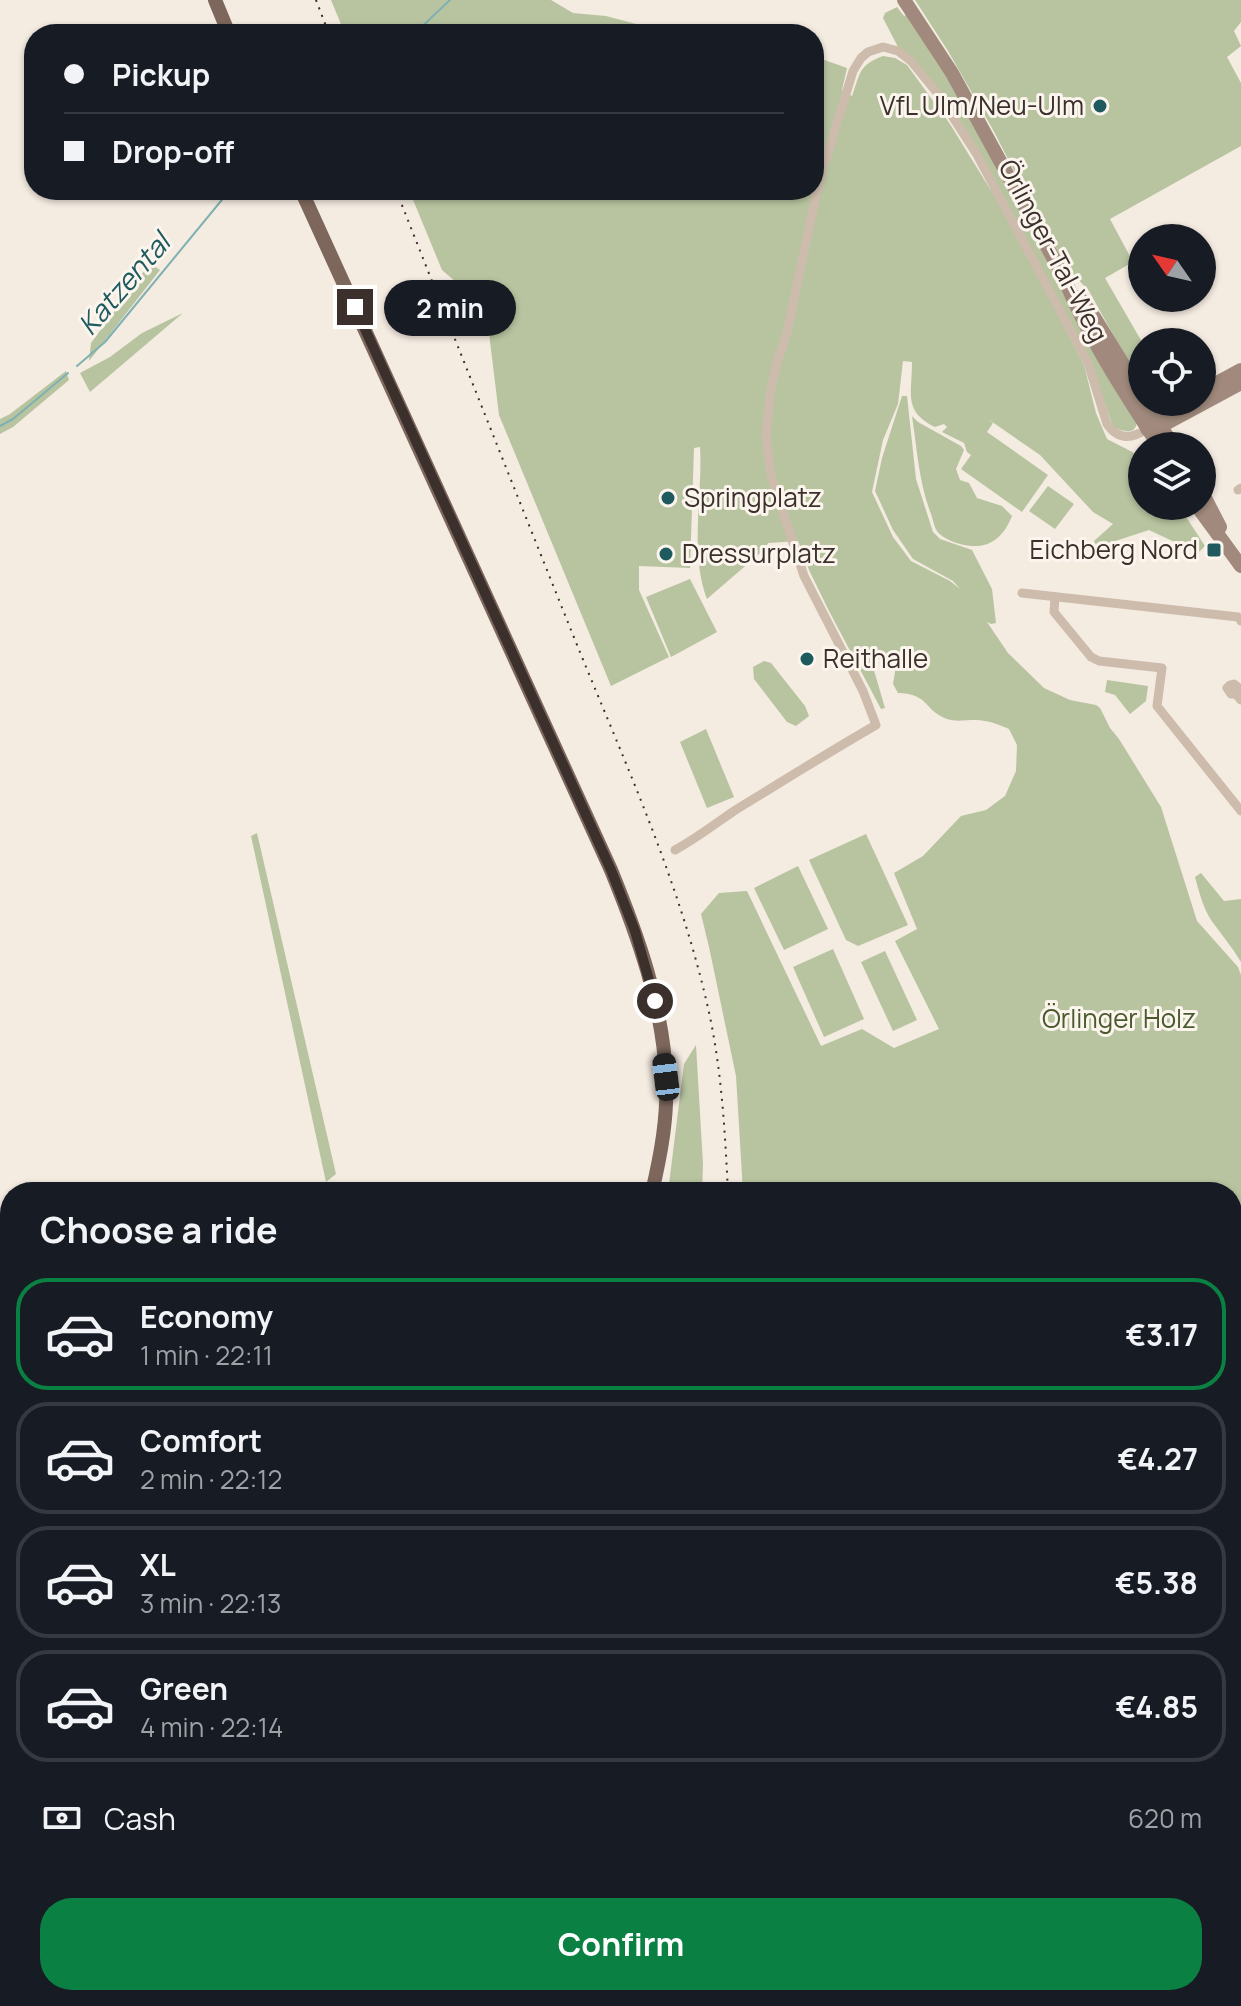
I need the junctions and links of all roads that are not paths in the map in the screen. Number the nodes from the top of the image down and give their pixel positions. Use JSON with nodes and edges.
{"nodes":[{"id":1,"x":215,"y":0,"type":"edge"},
{"id":2,"x":904,"y":0,"type":"edge"},
{"id":3,"x":225,"y":24,"type":"edge"},
{"id":4,"x":824,"y":165,"type":"edge"},
{"id":5,"x":306,"y":200,"type":"edge"},
{"id":6,"x":815,"y":200,"type":"edge"},
{"id":7,"x":1064,"y":278,"type":"junction"},
{"id":8,"x":1241,"y":370,"type":"edge"},
{"id":9,"x":1128,"y":372,"type":"edge"},
{"id":10,"x":1128,"y":383,"type":"edge"},
{"id":11,"x":1216,"y":383,"type":"edge"},
{"id":12,"x":1241,"y":383,"type":"edge"},
{"id":13,"x":1216,"y":393,"type":"edge"},
{"id":14,"x":1150,"y":416,"type":"edge"},
{"id":15,"x":1152,"y":416,"type":"edge"},
{"id":16,"x":1164,"y":432,"type":"edge"},
{"id":17,"x":1216,"y":518,"type":"edge"},
{"id":18,"x":1208,"y":520,"type":"edge"},
{"id":19,"x":1228,"y":546,"type":"junction"},
{"id":20,"x":1241,"y":566,"type":"edge"},
{"id":21,"x":1022,"y":593,"type":"dead end"},
{"id":22,"x":1055,"y":597,"type":"junction"},
{"id":23,"x":1240,"y":616,"type":"edge"},
{"id":24,"x":1236,"y":796,"type":"edge"},
{"id":25,"x":1241,"y":811,"type":"edge"},
{"id":26,"x":675,"y":850,"type":"dead end"},
{"id":27,"x":654,"y":1182,"type":"edge"}],
"edges":[{"from":1,"to":3,"type":"main road"},
{"from":2,"to":7,"type":"main road"},
{"from":4,"to":14,"type":"street","name":"Örlinger-Tal-Weg"},
{"from":5,"to":27,"type":"main road"},
{"from":6,"to":26,"type":"street","name":"Örlinger-Tal-Weg"},
{"from":7,"to":9,"type":"main road"},
{"from":7,"to":10,"type":"main road"},
{"from":8,"to":11,"type":"main road"},
{"from":12,"to":13,"type":"main road"},
{"from":15,"to":16,"type":"main road"},
{"from":17,"to":19,"type":"main road"},
{"from":18,"to":19,"type":"main road"},
{"from":19,"to":20,"type":"main road"},
{"from":21,"to":22,"type":"street"},
{"from":22,"to":23,"type":"street"},
{"from":22,"to":24,"type":"street"},
{"from":24,"to":25,"type":"street"}]}
